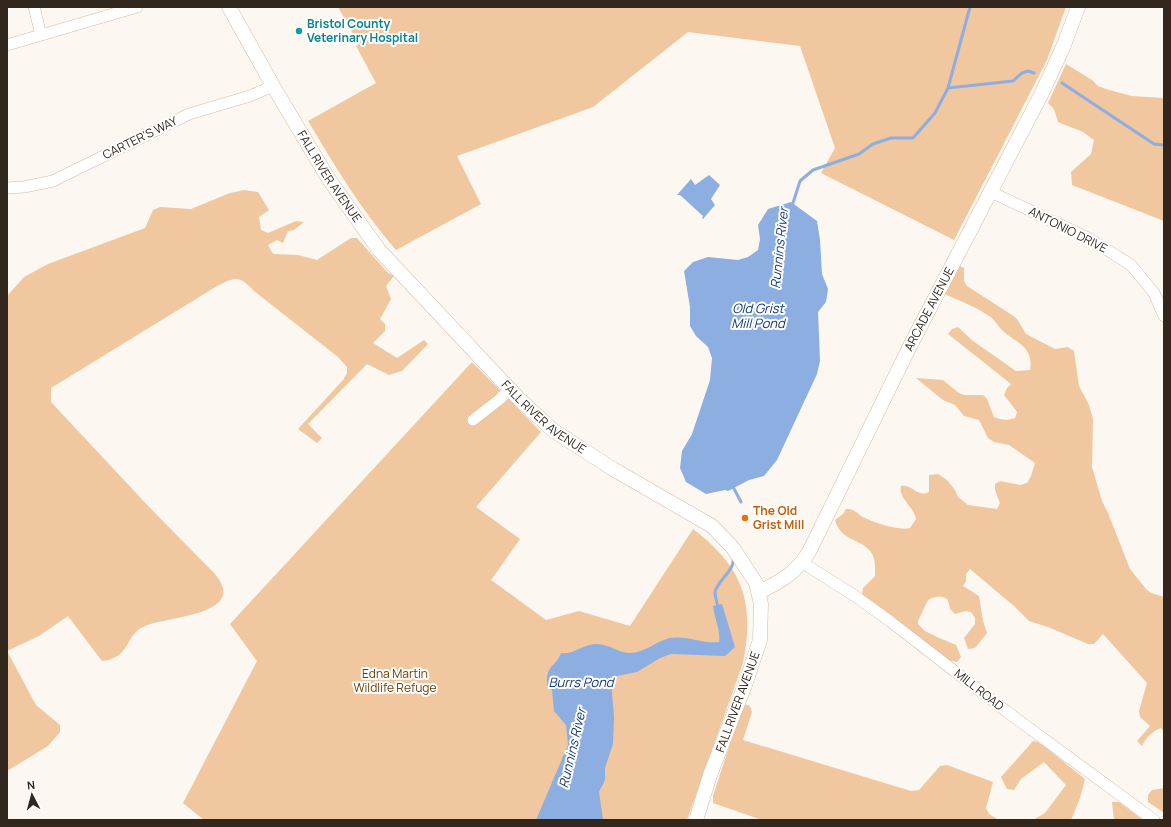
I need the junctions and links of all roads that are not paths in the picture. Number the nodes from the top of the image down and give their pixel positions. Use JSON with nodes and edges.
{"nodes":[{"id":1,"x":34,"y":7,"type":"edge"},
{"id":2,"x":138,"y":7,"type":"edge"},
{"id":3,"x":230,"y":7,"type":"edge"},
{"id":4,"x":1078,"y":7,"type":"edge"},
{"id":5,"x":41,"y":35,"type":"junction"},
{"id":6,"x":7,"y":45,"type":"edge"},
{"id":7,"x":273,"y":86,"type":"junction"},
{"id":8,"x":7,"y":188,"type":"edge"},
{"id":9,"x":991,"y":192,"type":"junction"},
{"id":10,"x":1164,"y":316,"type":"edge"},
{"id":11,"x":510,"y":389,"type":"junction"},
{"id":12,"x":473,"y":420,"type":"dead end"},
{"id":13,"x":803,"y":563,"type":"junction"},
{"id":14,"x":759,"y":592,"type":"junction"},
{"id":15,"x":696,"y":820,"type":"edge"},
{"id":16,"x":1154,"y":820,"type":"edge"}],
"edges":[{"from":1,"to":5,"type":"street"},
{"from":2,"to":5,"type":"street"},
{"from":3,"to":7,"type":"main road","name":"FALL RIVER AVENUE"},
{"from":4,"to":9,"type":"main road","name":"ARCADE AVENUE"},
{"from":5,"to":6,"type":"street"},
{"from":7,"to":8,"type":"street","name":"CARTER'S WAY"},
{"from":7,"to":11,"type":"main road","name":"FALL RIVER AVENUE"},
{"from":9,"to":10,"type":"street","name":"ANTONIO DRIVE"},
{"from":9,"to":13,"type":"main road","name":"ARCADE AVENUE"},
{"from":11,"to":12,"type":"street"},
{"from":11,"to":14,"type":"main road","name":"FALL RIVER AVENUE"},
{"from":13,"to":14,"type":"main road","name":"ARCADE AVENUE"},
{"from":13,"to":16,"type":"street","name":"MILL ROAD"},
{"from":14,"to":15,"type":"main road","name":"FALL RIVER AVENUE"}]}
